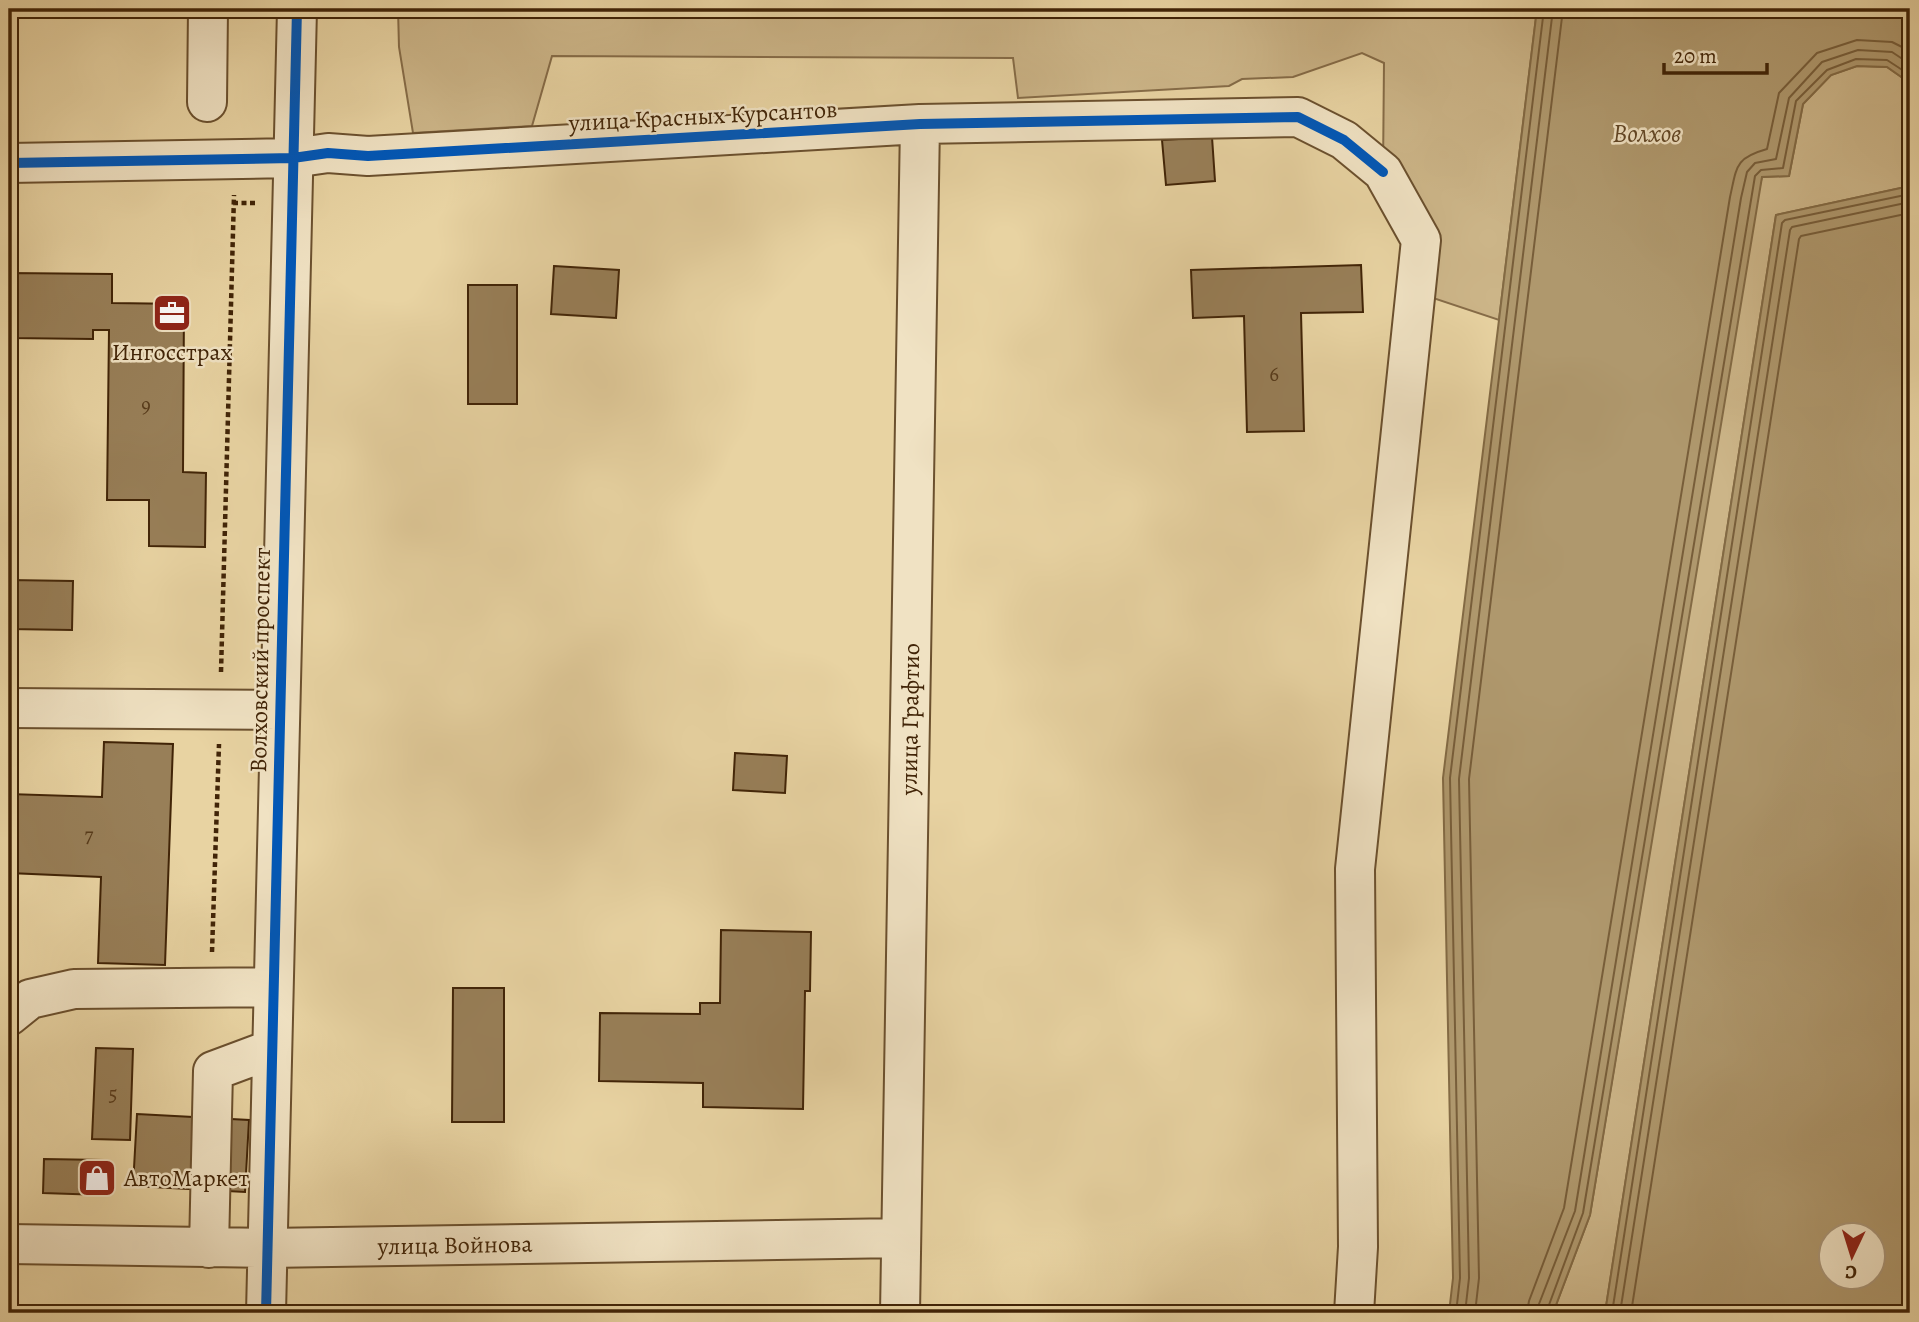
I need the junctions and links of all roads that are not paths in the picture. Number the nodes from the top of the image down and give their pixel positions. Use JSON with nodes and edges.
{"nodes":[{"id":1,"x":208,"y":9,"type":"edge"},
{"id":2,"x":297,"y":9,"type":"edge"},
{"id":3,"x":207,"y":102,"type":"dead end"},
{"id":4,"x":919,"y":124,"type":"junction"},
{"id":5,"x":293,"y":158,"type":"junction"},
{"id":6,"x":9,"y":163,"type":"edge"},
{"id":7,"x":9,"y":708,"type":"edge"},
{"id":8,"x":280,"y":710,"type":"junction"},
{"id":9,"x":273,"y":987,"type":"junction"},
{"id":10,"x":9,"y":1016,"type":"edge"},
{"id":11,"x":272,"y":1049,"type":"junction"},
{"id":12,"x":901,"y":1238,"type":"junction"},
{"id":13,"x":9,"y":1244,"type":"edge"},
{"id":14,"x":209,"y":1248,"type":"junction"},
{"id":15,"x":267,"y":1248,"type":"junction"},
{"id":16,"x":265,"y":1313,"type":"edge"},
{"id":17,"x":900,"y":1313,"type":"edge"},
{"id":18,"x":1354,"y":1313,"type":"edge"}],
"edges":[{"from":1,"to":3,"type":"street"},
{"from":2,"to":5,"type":"street","name":"Волховский проспект"},
{"from":4,"to":5,"type":"street","name":"улица Красных Курсантов"},
{"from":4,"to":12,"type":"street","name":"улица Графтио"},
{"from":4,"to":18,"type":"street","name":"улица Красных Курсантов"},
{"from":5,"to":6,"type":"street","name":"улица Красных Курсантов"},
{"from":5,"to":8,"type":"street","name":"Волховский проспект"},
{"from":7,"to":8,"type":"street"},
{"from":8,"to":9,"type":"street","name":"Волховский проспект"},
{"from":9,"to":10,"type":"street"},
{"from":9,"to":11,"type":"street","name":"Волховский проспект"},
{"from":11,"to":14,"type":"street"},
{"from":11,"to":15,"type":"street","name":"Волховский проспект"},
{"from":12,"to":15,"type":"street","name":"улица Войнова"},
{"from":12,"to":17,"type":"street","name":"улица Графтио"},
{"from":13,"to":14,"type":"street","name":"улица Войнова"},
{"from":14,"to":15,"type":"street","name":"улица Войнова"},
{"from":15,"to":16,"type":"street","name":"Волховский проспект"}]}
